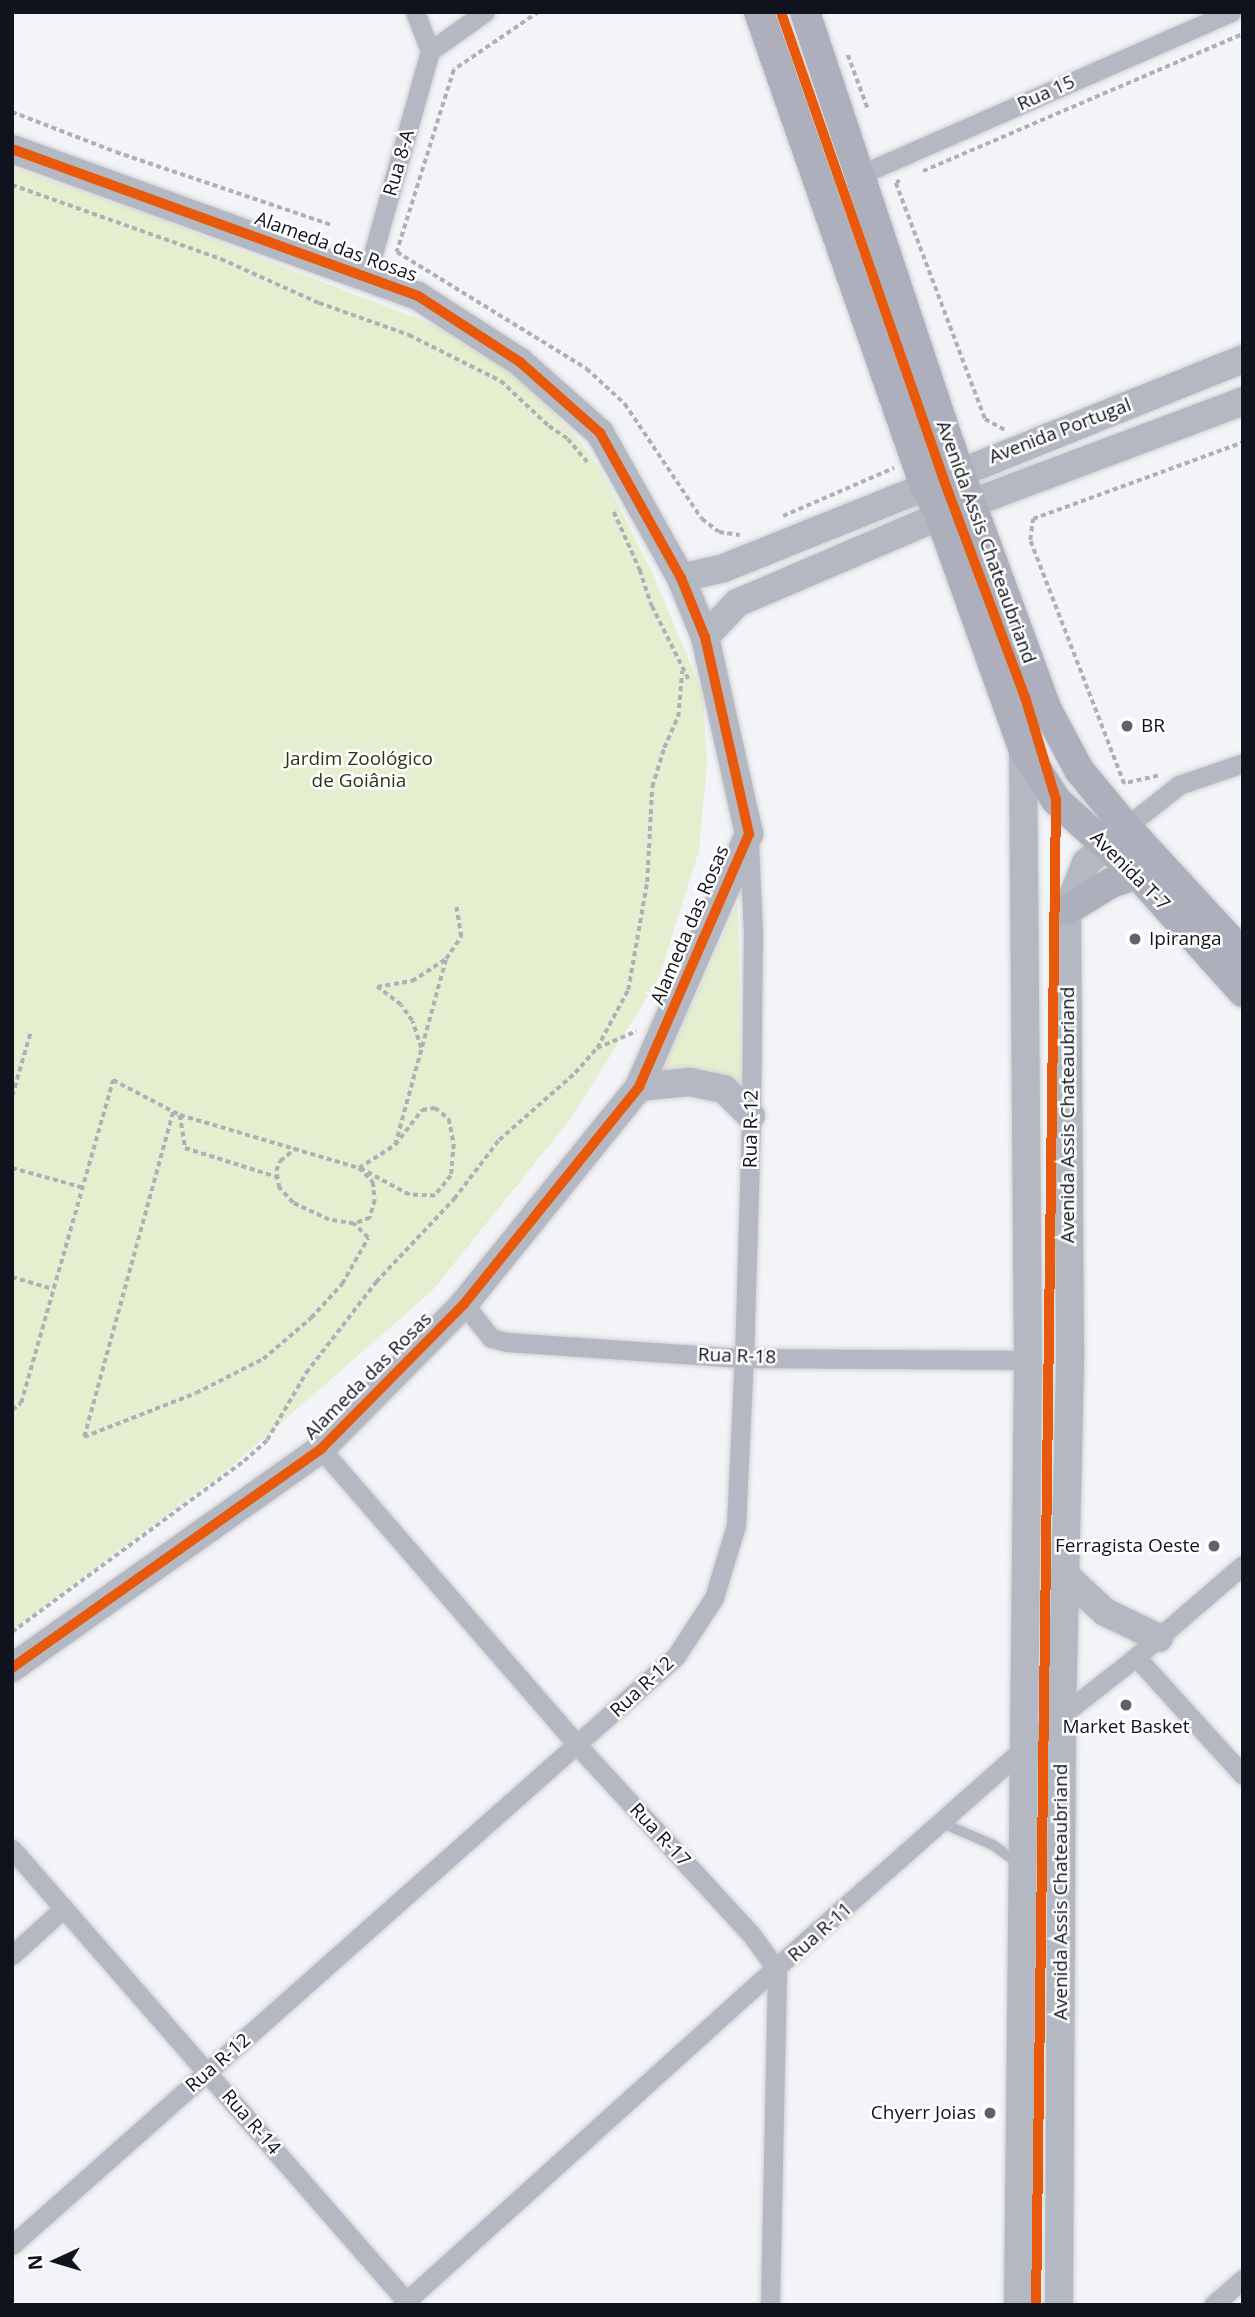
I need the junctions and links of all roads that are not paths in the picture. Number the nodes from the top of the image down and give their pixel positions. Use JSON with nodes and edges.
{"nodes":[{"id":1,"x":415,"y":12,"type":"edge"},
{"id":2,"x":485,"y":12,"type":"edge"},
{"id":3,"x":759,"y":12,"type":"edge"},
{"id":4,"x":805,"y":12,"type":"edge"},
{"id":5,"x":1231,"y":12,"type":"edge"},
{"id":6,"x":430,"y":51,"type":"junction"},
{"id":7,"x":12,"y":149,"type":"edge"},
{"id":8,"x":862,"y":174,"type":"junction"},
{"id":9,"x":367,"y":275,"type":"junction"},
{"id":10,"x":1243,"y":359,"type":"edge"},
{"id":11,"x":1243,"y":401,"type":"edge"},
{"id":12,"x":958,"y":471,"type":"junction"},
{"id":13,"x":925,"y":486,"type":"junction"},
{"id":14,"x":973,"y":503,"type":"junction"},
{"id":15,"x":940,"y":516,"type":"junction"},
{"id":16,"x":724,"y":568,"type":"junction"},
{"id":17,"x":681,"y":578,"type":"junction"},
{"id":18,"x":737,"y":603,"type":"junction"},
{"id":19,"x":706,"y":643,"type":"junction"},
{"id":20,"x":1023,"y":748,"type":"junction"},
{"id":21,"x":1243,"y":763,"type":"edge"},
{"id":22,"x":749,"y":834,"type":"junction"},
{"id":23,"x":1116,"y":836,"type":"junction"},
{"id":24,"x":1137,"y":874,"type":"junction"},
{"id":25,"x":1067,"y":910,"type":"junction"},
{"id":26,"x":1243,"y":954,"type":"edge"},
{"id":27,"x":1243,"y":992,"type":"edge"},
{"id":28,"x":639,"y":1087,"type":"junction"},
{"id":29,"x":751,"y":1116,"type":"junction"},
{"id":30,"x":464,"y":1304,"type":"junction"},
{"id":31,"x":744,"y":1358,"type":"junction"},
{"id":32,"x":1028,"y":1360,"type":"junction"},
{"id":33,"x":321,"y":1449,"type":"junction"},
{"id":34,"x":1243,"y":1565,"type":"edge"},
{"id":35,"x":1065,"y":1575,"type":"junction"},
{"id":36,"x":1159,"y":1638,"type":"junction"},
{"id":37,"x":1136,"y":1657,"type":"junction"},
{"id":38,"x":12,"y":1668,"type":"edge"},
{"id":39,"x":1062,"y":1715,"type":"junction"},
{"id":40,"x":578,"y":1746,"type":"junction"},
{"id":41,"x":1026,"y":1749,"type":"junction"},
{"id":42,"x":1243,"y":1775,"type":"edge"},
{"id":43,"x":942,"y":1824,"type":"junction"},
{"id":44,"x":12,"y":1849,"type":"edge"},
{"id":45,"x":1024,"y":1867,"type":"junction"},
{"id":46,"x":64,"y":1908,"type":"junction"},
{"id":47,"x":12,"y":1955,"type":"edge"},
{"id":48,"x":777,"y":1970,"type":"junction"},
{"id":49,"x":207,"y":2072,"type":"junction"},
{"id":50,"x":12,"y":2245,"type":"edge"},
{"id":51,"x":1243,"y":2279,"type":"edge"},
{"id":52,"x":404,"y":2303,"type":"edge"},
{"id":53,"x":770,"y":2305,"type":"edge"},
{"id":54,"x":1018,"y":2305,"type":"edge"},
{"id":55,"x":1059,"y":2305,"type":"edge"},
{"id":56,"x":1213,"y":2305,"type":"edge"}],
"edges":[{"from":1,"to":6,"type":"street"},
{"from":2,"to":6,"type":"street"},
{"from":3,"to":13,"type":"main road","name":"Avenida Assis Chateaubriand"},
{"from":4,"to":8,"type":"main road","name":"Avenida Assis Chateaubriand"},
{"from":5,"to":8,"type":"street","name":"Rua 15"},
{"from":6,"to":9,"type":"street","name":"Rua 8-A"},
{"from":7,"to":9,"type":"main road","name":"Alameda das Rosas"},
{"from":8,"to":12,"type":"main road","name":"Avenida Assis Chateaubriand"},
{"from":9,"to":17,"type":"main road","name":"Alameda das Rosas"},
{"from":10,"to":12,"type":"main road","name":"Avenida Portugal"},
{"from":11,"to":14,"type":"main road","name":"Avenida Portugal"},
{"from":12,"to":13,"type":"main road","name":"Avenida Portugal"},
{"from":12,"to":14,"type":"main road","name":"Avenida Assis Chateaubriand"},
{"from":13,"to":15,"type":"main road","name":"Avenida Assis Chateaubriand"},
{"from":13,"to":16,"type":"main road","name":"Avenida Portugal"},
{"from":14,"to":15,"type":"main road","name":"Avenida Portugal"},
{"from":14,"to":23,"type":"main road","name":"Avenida Assis Chateaubriand"},
{"from":15,"to":18,"type":"main road","name":"Avenida Portugal"},
{"from":15,"to":20,"type":"main road","name":"Avenida Assis Chateaubriand"},
{"from":16,"to":17,"type":"main road","name":"Avenida Portugal"},
{"from":16,"to":18,"type":"main road"},
{"from":17,"to":19,"type":"main road","name":"Alameda das Rosas"},
{"from":18,"to":19,"type":"main road","name":"Avenida Portugal"},
{"from":19,"to":22,"type":"main road","name":"Alameda das Rosas"},
{"from":20,"to":23,"type":"main road","name":"Avenida T-7"},
{"from":20,"to":32,"type":"main road","name":"Avenida Assis Chateaubriand"},
{"from":21,"to":23,"type":"street"},
{"from":22,"to":28,"type":"main road","name":"Alameda das Rosas"},
{"from":22,"to":29,"type":"street","name":"Rua R-12"},
{"from":23,"to":24,"type":"main road","name":"Avenida T-7"},
{"from":23,"to":25,"type":"main road","name":"Avenida Assis Chateaubriand"},
{"from":23,"to":26,"type":"main road","name":"Avenida T-7"},
{"from":24,"to":25,"type":"main road"},
{"from":24,"to":27,"type":"main road","name":"Avenida T-7"},
{"from":25,"to":35,"type":"main road","name":"Avenida Assis Chateaubriand"},
{"from":28,"to":29,"type":"main road"},
{"from":28,"to":30,"type":"main road","name":"Alameda das Rosas"},
{"from":29,"to":31,"type":"street","name":"Rua R-12"},
{"from":30,"to":31,"type":"street","name":"Rua R-18"},
{"from":30,"to":33,"type":"main road","name":"Alameda das Rosas"},
{"from":31,"to":32,"type":"street","name":"Rua R-18"},
{"from":31,"to":40,"type":"street","name":"Rua R-12"},
{"from":32,"to":41,"type":"main road","name":"Avenida Assis Chateaubriand"},
{"from":33,"to":38,"type":"main road","name":"Alameda das Rosas"},
{"from":33,"to":40,"type":"street","name":"Rua R-17"},
{"from":34,"to":36,"type":"street","name":"Rua R-11"},
{"from":35,"to":36,"type":"main road"},
{"from":35,"to":39,"type":"main road","name":"Avenida Assis Chateaubriand"},
{"from":36,"to":37,"type":"street","name":"Rua R-11"},
{"from":37,"to":39,"type":"street","name":"Rua R-11"},
{"from":37,"to":42,"type":"street"},
{"from":39,"to":41,"type":"street","name":"Rua R-11"},
{"from":39,"to":55,"type":"main road","name":"Avenida Assis Chateaubriand"},
{"from":40,"to":48,"type":"street","name":"Rua R-17"},
{"from":40,"to":49,"type":"street","name":"Rua R-12"},
{"from":41,"to":43,"type":"street","name":"Rua R-11"},
{"from":41,"to":45,"type":"main road","name":"Avenida Assis Chateaubriand"},
{"from":43,"to":45,"type":"lane"},
{"from":43,"to":48,"type":"street","name":"Rua R-11"},
{"from":44,"to":46,"type":"street","name":"Rua R-14"},
{"from":45,"to":54,"type":"main road","name":"Avenida Assis Chateaubriand"},
{"from":46,"to":47,"type":"street"},
{"from":46,"to":49,"type":"street","name":"Rua R-14"},
{"from":48,"to":52,"type":"street","name":"Rua R-11"},
{"from":48,"to":53,"type":"street"},
{"from":49,"to":50,"type":"street","name":"Rua R-12"},
{"from":49,"to":52,"type":"street","name":"Rua R-14"},
{"from":51,"to":56,"type":"street"}]}
